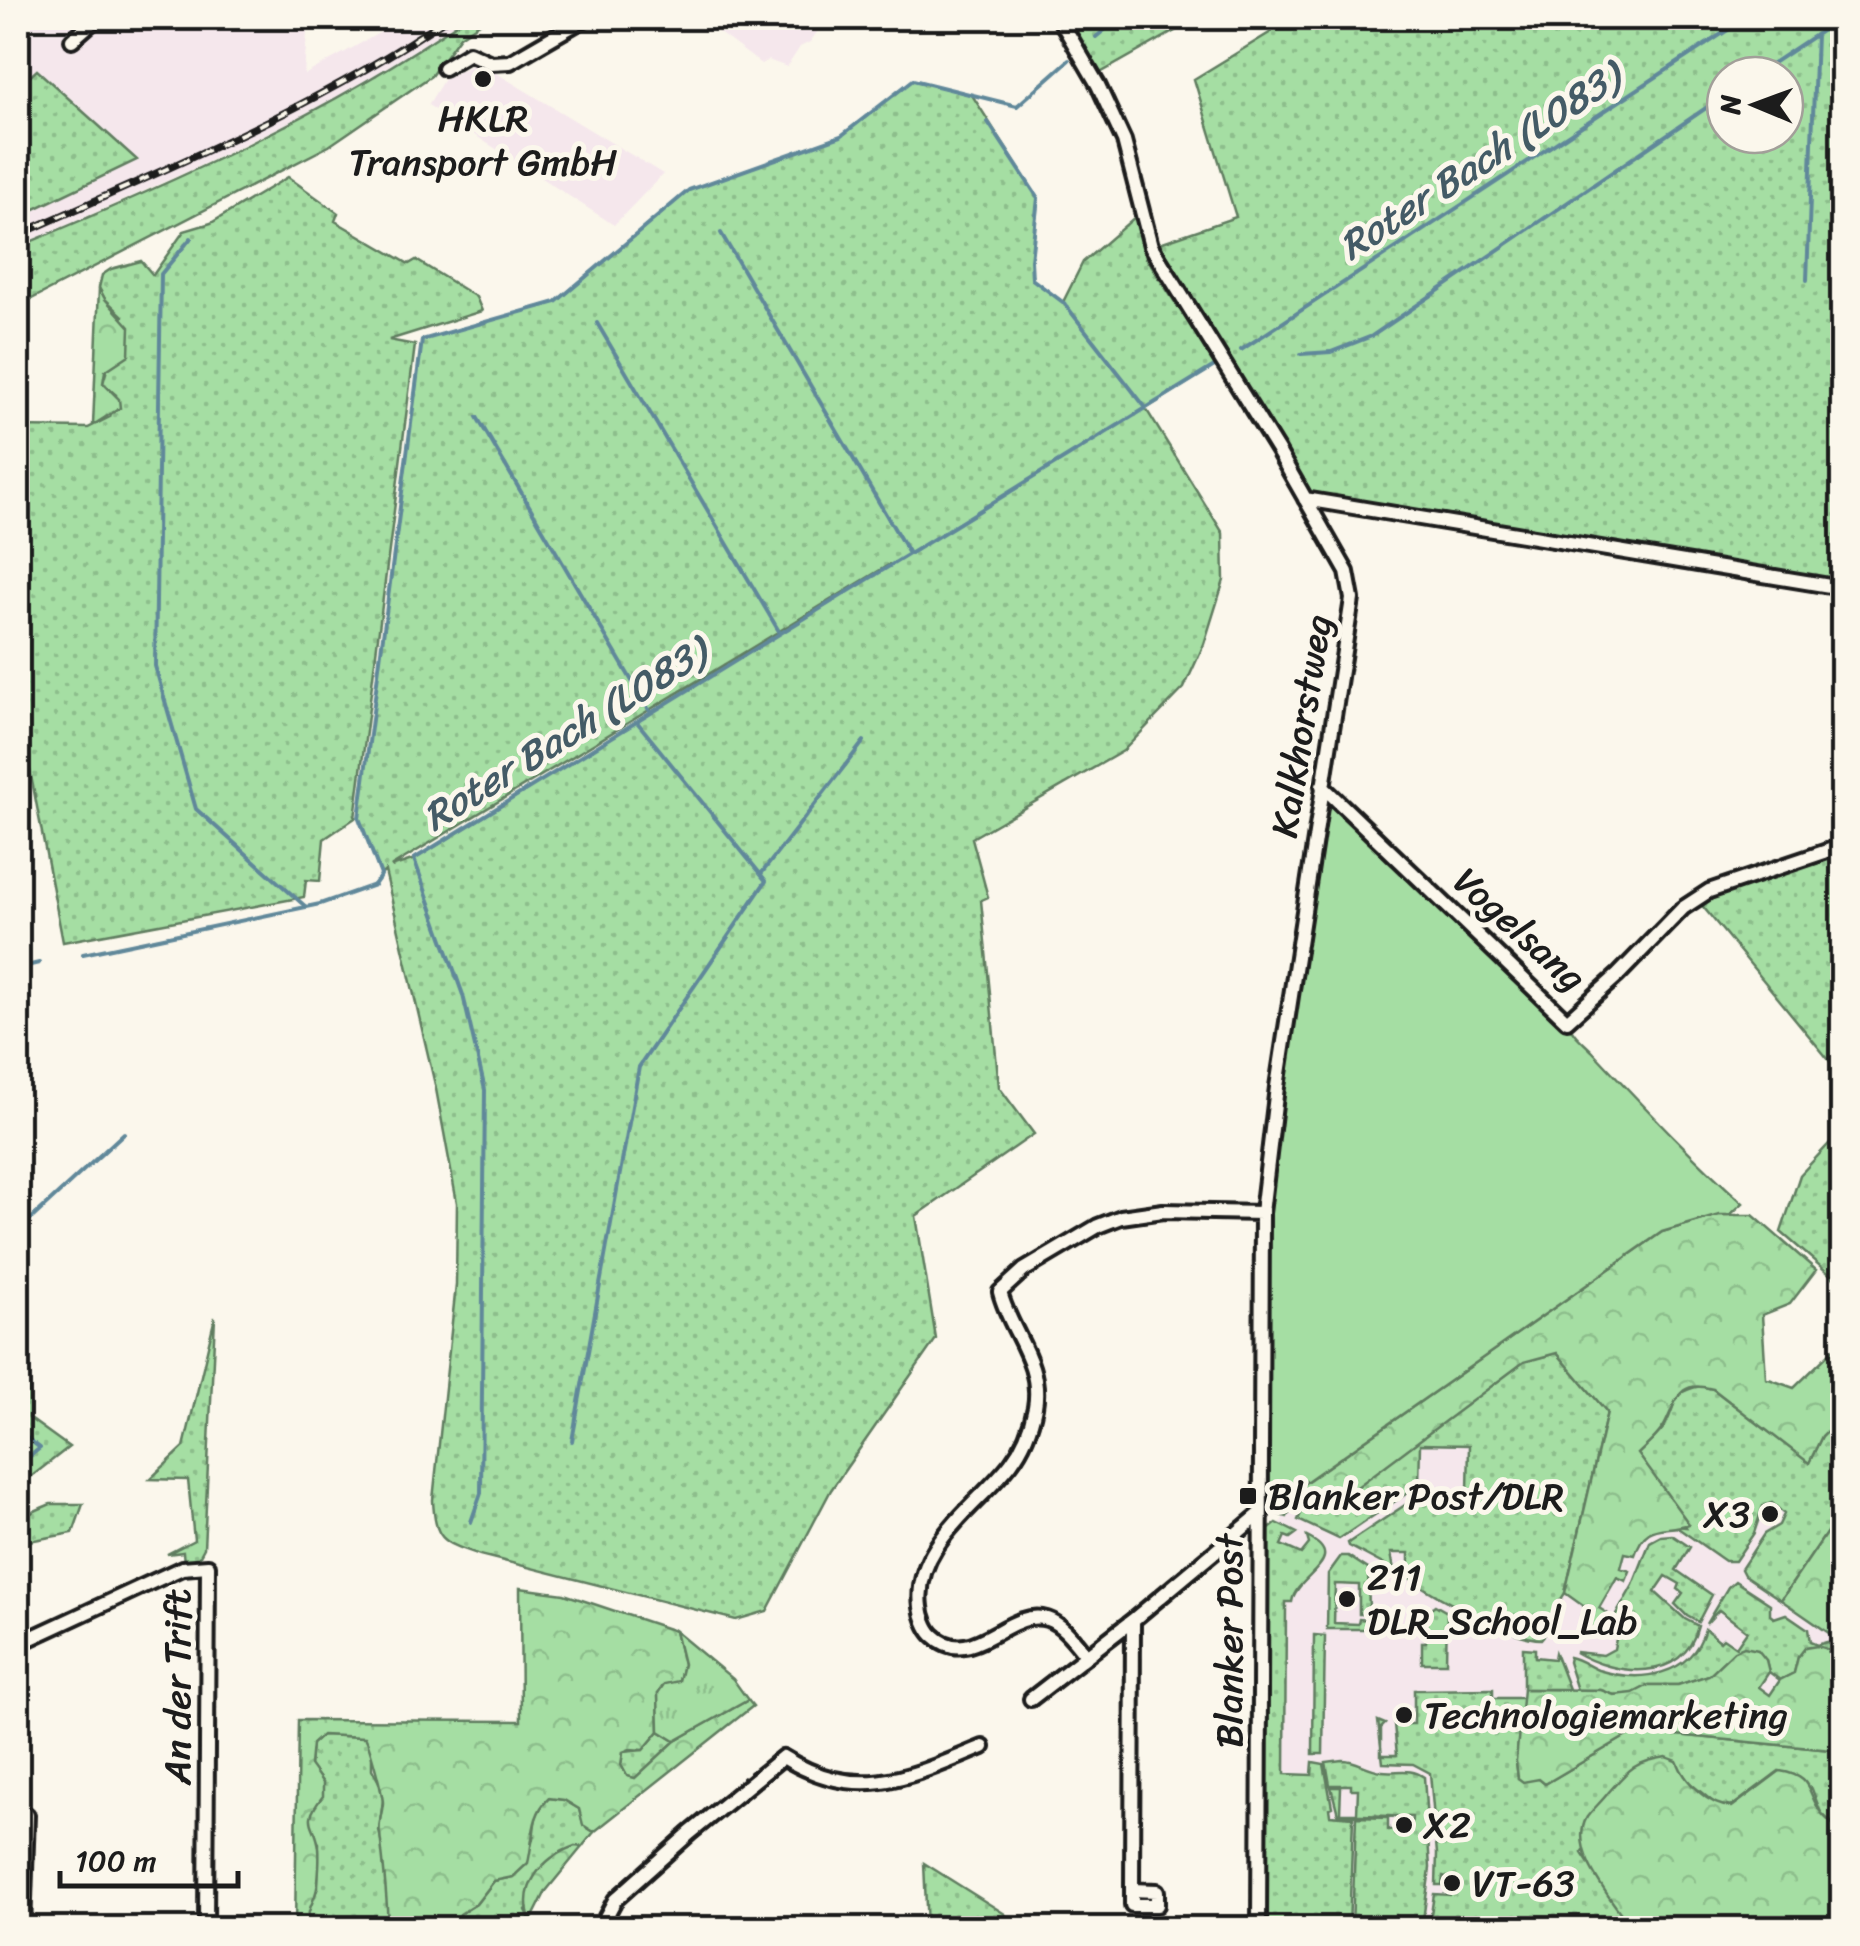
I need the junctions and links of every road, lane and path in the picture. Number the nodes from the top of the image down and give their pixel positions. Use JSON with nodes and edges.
{"nodes":[{"id":1,"x":97,"y":18,"type":"edge"},
{"id":2,"x":586,"y":18,"type":"edge"},
{"id":3,"x":1059,"y":18,"type":"edge"},
{"id":4,"x":72,"y":40,"type":"dead end"},
{"id":5,"x":444,"y":68,"type":"dead end"},
{"id":6,"x":1305,"y":499,"type":"junction"},
{"id":7,"x":1842,"y":588,"type":"edge"},
{"id":8,"x":1322,"y":786,"type":"junction"},
{"id":9,"x":1842,"y":846,"type":"edge"},
{"id":10,"x":1262,"y":1213,"type":"junction"},
{"id":11,"x":1260,"y":1514,"type":"junction"},
{"id":12,"x":1133,"y":1620,"type":"junction"},
{"id":13,"x":18,"y":1644,"type":"edge"},
{"id":14,"x":1086,"y":1655,"type":"junction"},
{"id":15,"x":1031,"y":1699,"type":"dead end"},
{"id":16,"x":982,"y":1748,"type":"dead end"},
{"id":17,"x":27,"y":1815,"type":"dead end"},
{"id":18,"x":1132,"y":1890,"type":"dead end"},
{"id":19,"x":22,"y":1928,"type":"edge"},
{"id":20,"x":206,"y":1928,"type":"edge"},
{"id":21,"x":600,"y":1928,"type":"edge"},
{"id":22,"x":1259,"y":1928,"type":"edge"}],
"edges":[{"from":1,"to":4,"type":"street"},
{"from":2,"to":5,"type":"street"},
{"from":3,"to":6,"type":"street","name":"Kalkhorstweg"},
{"from":6,"to":7,"type":"street"},
{"from":6,"to":8,"type":"street","name":"Kalkhorstweg"},
{"from":8,"to":9,"type":"street","name":"Vogelsang"},
{"from":8,"to":10,"type":"street","name":"Kalkhorstweg"},
{"from":10,"to":11,"type":"street","name":"Kalkhorstweg"},
{"from":10,"to":14,"type":"street"},
{"from":11,"to":12,"type":"street","name":"Blanker Post"},
{"from":11,"to":22,"type":"street","name":"Blanker Post"},
{"from":12,"to":14,"type":"street","name":"Blanker Post"},
{"from":12,"to":18,"type":"street"},
{"from":13,"to":20,"type":"street","name":"An der Trift"},
{"from":14,"to":15,"type":"street","name":"Blanker Post"},
{"from":16,"to":21,"type":"street"},
{"from":17,"to":19,"type":"street"}]}
